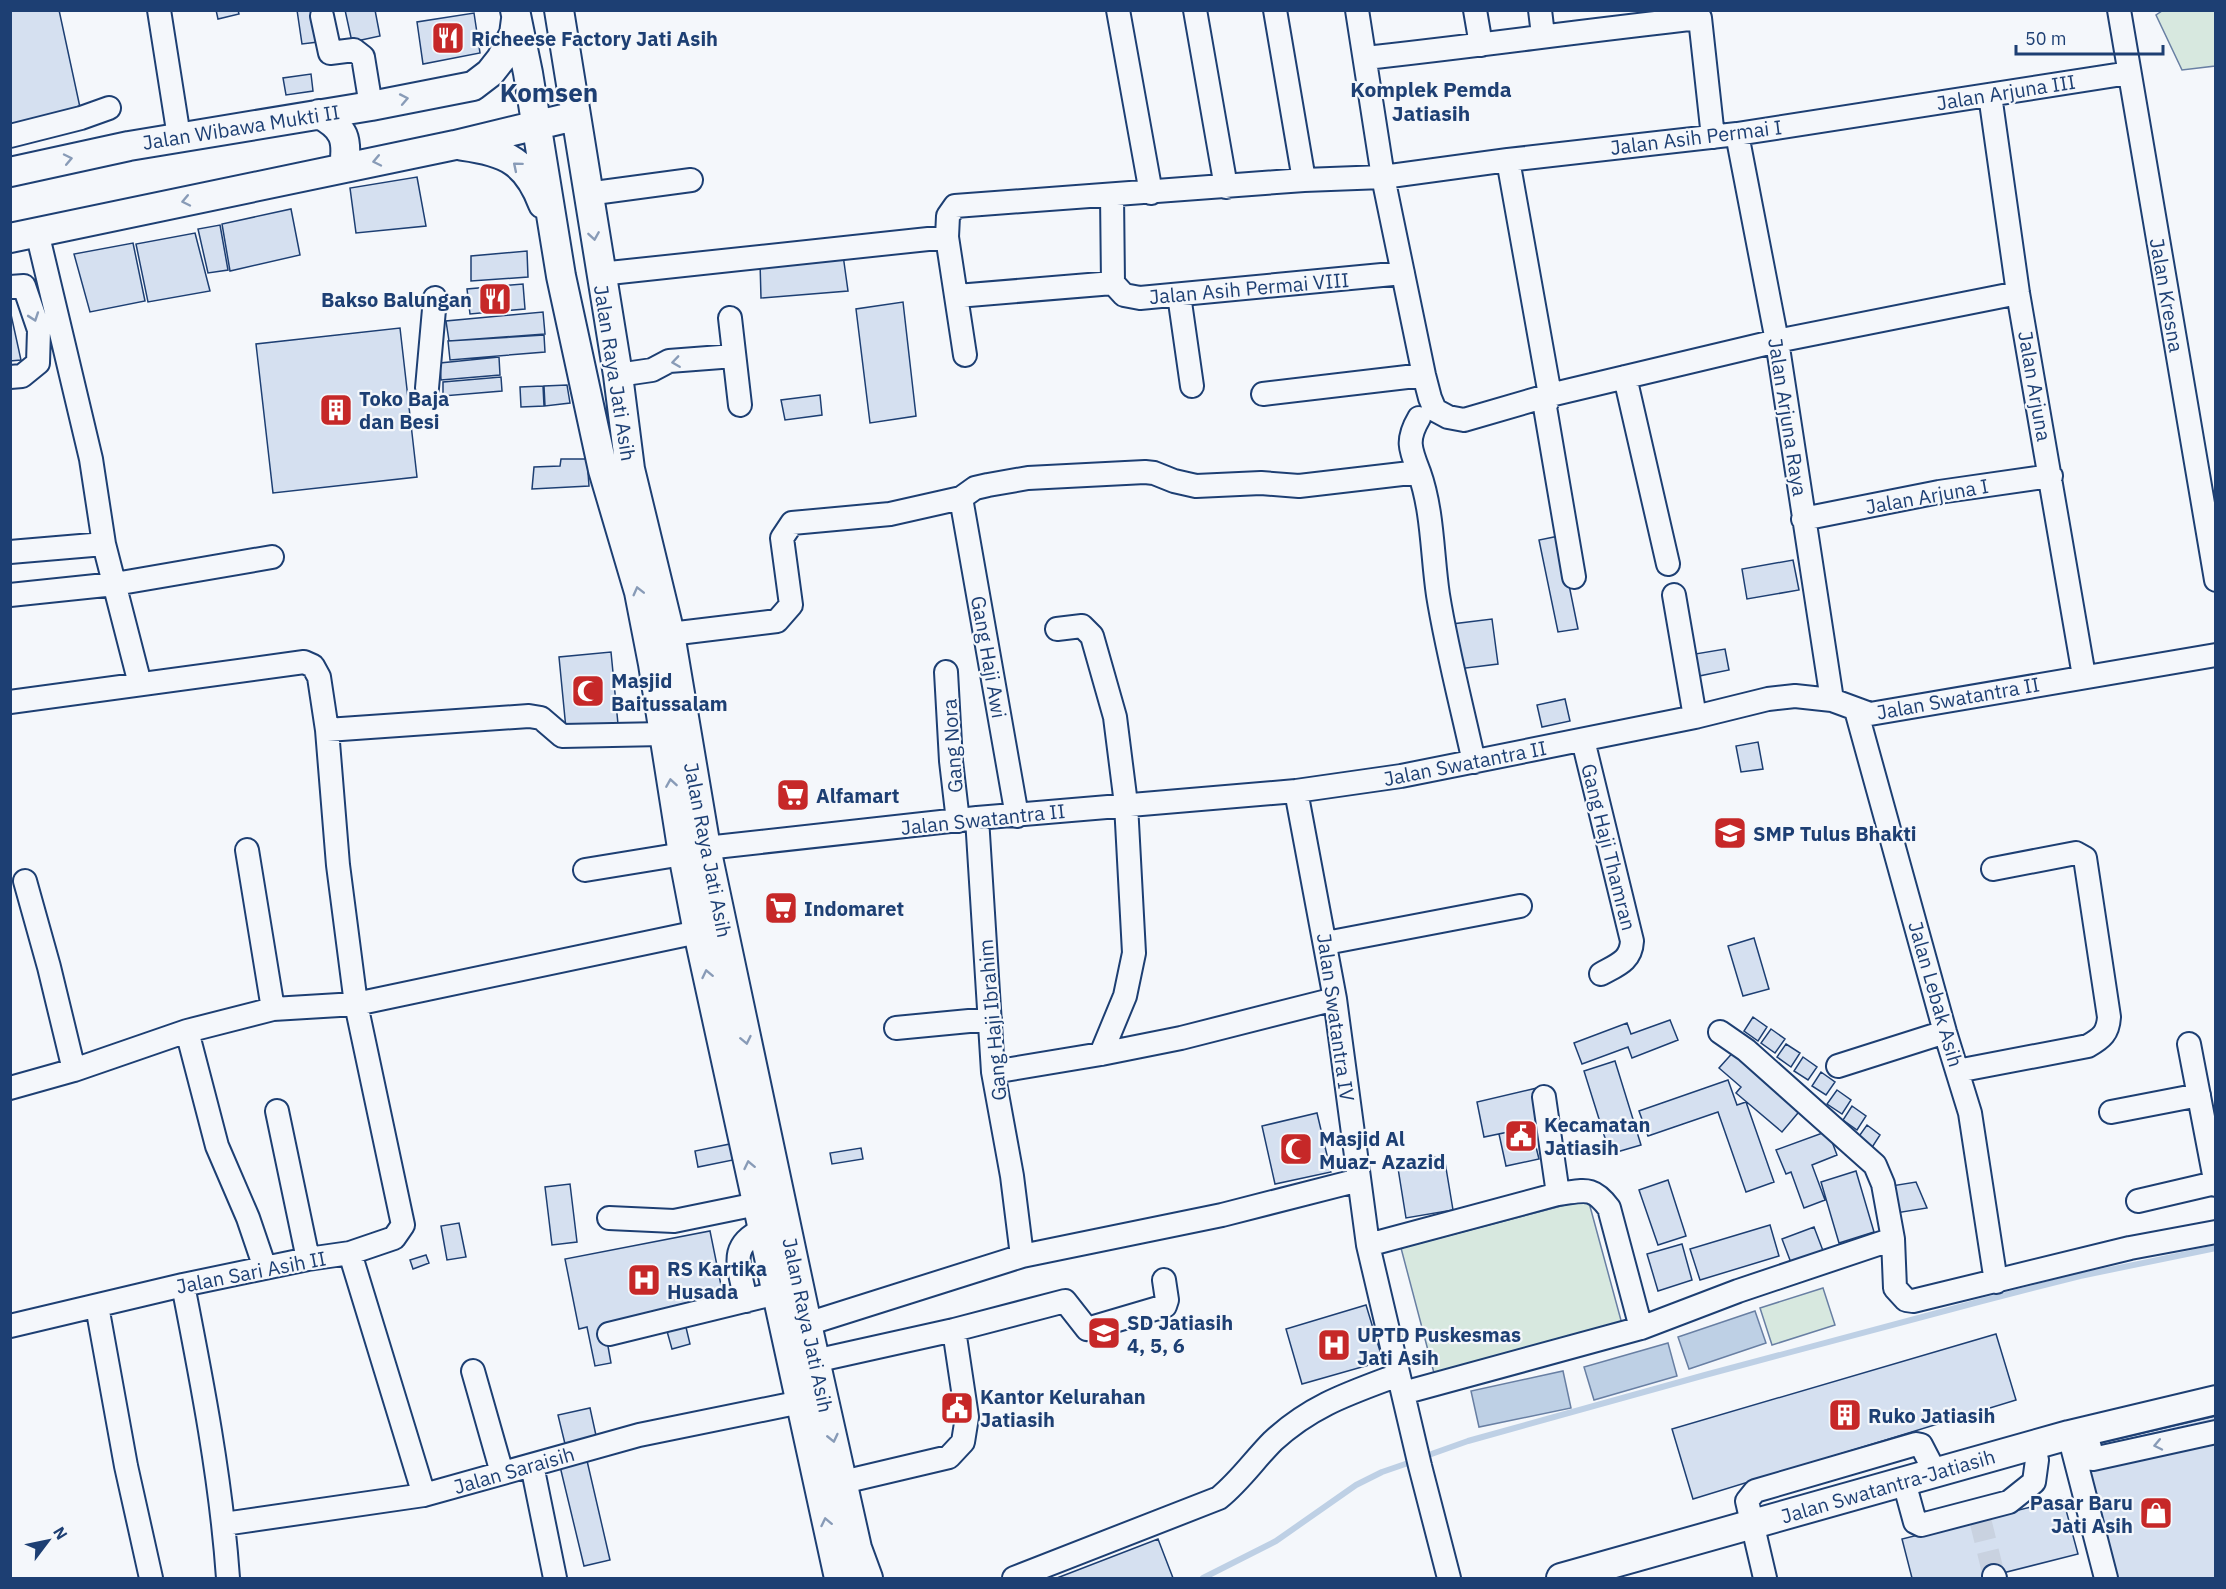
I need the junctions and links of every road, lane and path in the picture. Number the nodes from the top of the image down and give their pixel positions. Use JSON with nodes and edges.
{"nodes":[{"id":1,"x":159,"y":10,"type":"edge"},
{"id":2,"x":559,"y":10,"type":"edge"},
{"id":3,"x":1118,"y":10,"type":"edge"},
{"id":4,"x":1195,"y":10,"type":"edge"},
{"id":5,"x":1275,"y":10,"type":"edge"},
{"id":6,"x":1357,"y":10,"type":"edge"},
{"id":7,"x":1475,"y":10,"type":"edge"},
{"id":8,"x":1539,"y":10,"type":"edge"},
{"id":9,"x":2119,"y":10,"type":"edge"},
{"id":10,"x":515,"y":14,"type":"edge"},
{"id":11,"x":322,"y":16,"type":"dead end"},
{"id":12,"x":1544,"y":35,"type":"junction"},
{"id":13,"x":1481,"y":45,"type":"junction"},
{"id":14,"x":566,"y":54,"type":"junction"},
{"id":15,"x":1365,"y":58,"type":"junction"},
{"id":16,"x":526,"y":64,"type":"junction"},
{"id":17,"x":2129,"y":73,"type":"junction"},
{"id":18,"x":1990,"y":95,"type":"junction"},
{"id":19,"x":371,"y":106,"type":"junction"},
{"id":20,"x":109,"y":108,"type":"dead end"},
{"id":21,"x":1883,"y":110,"type":"joint"},
{"id":22,"x":318,"y":114,"type":"junction"},
{"id":23,"x":575,"y":116,"type":"junction"},
{"id":24,"x":536,"y":125,"type":"junction"},
{"id":25,"x":1737,"y":134,"type":"junction"},
{"id":26,"x":10,"y":136,"type":"edge"},
{"id":27,"x":178,"y":137,"type":"junction"},
{"id":28,"x":1713,"y":137,"type":"junction"},
{"id":29,"x":455,"y":145,"type":"junction"},
{"id":30,"x":1508,"y":160,"type":"junction"},
{"id":31,"x":344,"y":168,"type":"junction"},
{"id":32,"x":10,"y":172,"type":"edge"},
{"id":33,"x":1383,"y":177,"type":"junction"},
{"id":34,"x":691,"y":180,"type":"dead end"},
{"id":35,"x":1304,"y":180,"type":"junction"},
{"id":36,"x":1226,"y":187,"type":"junction"},
{"id":37,"x":1151,"y":193,"type":"junction"},
{"id":38,"x":587,"y":194,"type":"junction"},
{"id":39,"x":1112,"y":195,"type":"junction"},
{"id":40,"x":555,"y":234,"type":"junction"},
{"id":41,"x":24,"y":235,"type":"edge"},
{"id":42,"x":947,"y":237,"type":"junction"},
{"id":43,"x":1403,"y":273,"type":"junction"},
{"id":44,"x":600,"y":274,"type":"junction"},
{"id":45,"x":1113,"y":282,"type":"junction"},
{"id":46,"x":10,"y":287,"type":"edge"},
{"id":47,"x":2018,"y":293,"type":"junction"},
{"id":48,"x":1179,"y":295,"type":"junction"},
{"id":49,"x":957,"y":296,"type":"junction"},
{"id":50,"x":435,"y":298,"type":"dead end"},
{"id":51,"x":730,"y":318,"type":"dead end"},
{"id":52,"x":1777,"y":341,"type":"junction"},
{"id":53,"x":965,"y":355,"type":"dead end"},
{"id":54,"x":734,"y":356,"type":"junction"},
{"id":55,"x":618,"y":375,"type":"junction"},
{"id":56,"x":1424,"y":375,"type":"junction"},
{"id":57,"x":1626,"y":376,"type":"junction"},
{"id":58,"x":10,"y":377,"type":"edge"},
{"id":59,"x":1192,"y":386,"type":"dead end"},
{"id":60,"x":428,"y":388,"type":"dead end"},
{"id":61,"x":1263,"y":394,"type":"dead end"},
{"id":62,"x":1550,"y":395,"type":"junction"},
{"id":63,"x":740,"y":405,"type":"dead end"},
{"id":64,"x":1419,"y":418,"type":"dead end"},
{"id":65,"x":1419,"y":472,"type":"junction"},
{"id":66,"x":2051,"y":476,"type":"junction"},
{"id":67,"x":961,"y":498,"type":"junction"},
{"id":68,"x":1803,"y":519,"type":"junction"},
{"id":69,"x":104,"y":544,"type":"junction"},
{"id":70,"x":10,"y":552,"type":"edge"},
{"id":71,"x":272,"y":557,"type":"dead end"},
{"id":72,"x":1668,"y":564,"type":"dead end"},
{"id":73,"x":1574,"y":577,"type":"dead end"},
{"id":74,"x":2216,"y":580,"type":"edge"},
{"id":75,"x":115,"y":584,"type":"junction"},
{"id":76,"x":10,"y":595,"type":"edge"},
{"id":77,"x":1674,"y":595,"type":"dead end"},
{"id":78,"x":1057,"y":629,"type":"dead end"},
{"id":79,"x":670,"y":634,"type":"junction"},
{"id":80,"x":2216,"y":655,"type":"edge"},
{"id":81,"x":946,"y":672,"type":"dead end"},
{"id":82,"x":2084,"y":676,"type":"junction"},
{"id":83,"x":140,"y":684,"type":"junction"},
{"id":84,"x":1832,"y":700,"type":"junction"},
{"id":85,"x":10,"y":702,"type":"edge"},
{"id":86,"x":1856,"y":710,"type":"junction"},
{"id":87,"x":1695,"y":717,"type":"junction"},
{"id":88,"x":327,"y":730,"type":"junction"},
{"id":89,"x":663,"y":734,"type":"junction"},
{"id":90,"x":1583,"y":740,"type":"junction"},
{"id":91,"x":1474,"y":762,"type":"junction"},
{"id":92,"x":1296,"y":791,"type":"junction"},
{"id":93,"x":1126,"y":804,"type":"junction"},
{"id":94,"x":1017,"y":816,"type":"junction"},
{"id":95,"x":968,"y":820,"type":"junction"},
{"id":96,"x":247,"y":850,"type":"dead end"},
{"id":97,"x":694,"y":851,"type":"junction"},
{"id":98,"x":1993,"y":869,"type":"dead end"},
{"id":99,"x":585,"y":870,"type":"dead end"},
{"id":100,"x":25,"y":881,"type":"dead end"},
{"id":101,"x":1520,"y":906,"type":"dead end"},
{"id":102,"x":698,"y":933,"type":"junction"},
{"id":103,"x":1326,"y":943,"type":"junction"},
{"id":104,"x":1602,"y":974,"type":"dead end"},
{"id":105,"x":1335,"y":999,"type":"junction"},
{"id":106,"x":356,"y":1004,"type":"junction"},
{"id":107,"x":273,"y":1009,"type":"junction"},
{"id":108,"x":990,"y":1019,"type":"junction"},
{"id":109,"x":896,"y":1028,"type":"dead end"},
{"id":110,"x":187,"y":1031,"type":"junction"},
{"id":111,"x":1720,"y":1032,"type":"dead end"},
{"id":112,"x":1945,"y":1032,"type":"junction"},
{"id":113,"x":2189,"y":1044,"type":"dead end"},
{"id":114,"x":1101,"y":1054,"type":"junction"},
{"id":115,"x":1838,"y":1066,"type":"dead end"},
{"id":116,"x":74,"y":1070,"type":"junction"},
{"id":117,"x":1958,"y":1071,"type":"junction"},
{"id":118,"x":993,"y":1072,"type":"junction"},
{"id":119,"x":10,"y":1088,"type":"edge"},
{"id":120,"x":2199,"y":1095,"type":"junction"},
{"id":121,"x":1544,"y":1097,"type":"dead end"},
{"id":122,"x":277,"y":1111,"type":"dead end"},
{"id":123,"x":2111,"y":1112,"type":"dead end"},
{"id":124,"x":1359,"y":1180,"type":"junction"},
{"id":125,"x":2215,"y":1184,"type":"edge"},
{"id":126,"x":1558,"y":1194,"type":"junction"},
{"id":127,"x":2138,"y":1202,"type":"dead end"},
{"id":128,"x":609,"y":1218,"type":"dead end"},
{"id":129,"x":758,"y":1222,"type":"junction"},
{"id":130,"x":2216,"y":1232,"type":"edge"},
{"id":131,"x":1893,"y":1239,"type":"junction"},
{"id":132,"x":1368,"y":1245,"type":"junction"},
{"id":133,"x":350,"y":1253,"type":"junction"},
{"id":134,"x":1022,"y":1256,"type":"junction"},
{"id":135,"x":308,"y":1259,"type":"junction"},
{"id":136,"x":265,"y":1268,"type":"junction"},
{"id":137,"x":1164,"y":1280,"type":"dead end"},
{"id":138,"x":1996,"y":1282,"type":"junction"},
{"id":139,"x":183,"y":1285,"type":"junction"},
{"id":140,"x":762,"y":1297,"type":"junction"},
{"id":141,"x":97,"y":1306,"type":"junction"},
{"id":142,"x":807,"y":1324,"type":"junction"},
{"id":143,"x":10,"y":1326,"type":"edge"},
{"id":144,"x":1641,"y":1328,"type":"junction"},
{"id":145,"x":954,"y":1330,"type":"junction"},
{"id":146,"x":609,"y":1334,"type":"dead end"},
{"id":147,"x":804,"y":1363,"type":"junction"},
{"id":148,"x":473,"y":1371,"type":"dead end"},
{"id":149,"x":1401,"y":1384,"type":"junction"},
{"id":150,"x":2216,"y":1400,"type":"edge"},
{"id":151,"x":801,"y":1402,"type":"junction"},
{"id":152,"x":2216,"y":1432,"type":"edge"},
{"id":153,"x":2077,"y":1433,"type":"junction"},
{"id":154,"x":2033,"y":1445,"type":"junction"},
{"id":155,"x":532,"y":1465,"type":"junction"},
{"id":156,"x":1935,"y":1472,"type":"junction"},
{"id":157,"x":502,"y":1473,"type":"junction"},
{"id":158,"x":843,"y":1482,"type":"junction"},
{"id":159,"x":1904,"y":1482,"type":"junction"},
{"id":160,"x":424,"y":1495,"type":"junction"},
{"id":161,"x":224,"y":1524,"type":"junction"},
{"id":162,"x":1751,"y":1525,"type":"junction"},
{"id":163,"x":151,"y":1578,"type":"edge"},
{"id":164,"x":228,"y":1578,"type":"edge"},
{"id":165,"x":555,"y":1578,"type":"edge"},
{"id":166,"x":839,"y":1578,"type":"edge"},
{"id":167,"x":868,"y":1578,"type":"edge"},
{"id":168,"x":1014,"y":1578,"type":"edge"},
{"id":169,"x":1449,"y":1578,"type":"edge"},
{"id":170,"x":1562,"y":1578,"type":"edge"},
{"id":171,"x":1765,"y":1578,"type":"edge"},
{"id":172,"x":2106,"y":1578,"type":"edge"}],
"edges":[{"from":1,"to":27,"type":"street"},
{"from":2,"to":14,"type":"main road","name":"Jalan Raya Jati Asih"},
{"from":3,"to":37,"type":"street"},
{"from":4,"to":36,"type":"street"},
{"from":5,"to":35,"type":"street"},
{"from":6,"to":15,"type":"street"},
{"from":7,"to":13,"type":"street"},
{"from":8,"to":12,"type":"street"},
{"from":9,"to":17,"type":"street","name":"Jalan Kresna"},
{"from":10,"to":16,"type":"main road","name":"Jalan Raya Jati Asih"},
{"from":19,"to":10,"type":"main road","name":"Jalan Wibawa Mukti II","one_way":true},
{"from":11,"to":19,"type":"street"},
{"from":12,"to":13,"type":"street"},
{"from":12,"to":28,"type":"street"},
{"from":13,"to":15,"type":"street"},
{"from":14,"to":16,"type":"main road"},
{"from":14,"to":23,"type":"main road","name":"Jalan Raya Jati Asih"},
{"from":15,"to":33,"type":"street"},
{"from":16,"to":24,"type":"main road","name":"Jalan Raya Jati Asih"},
{"from":17,"to":18,"type":"street","name":"Jalan Arjuna III"},
{"from":17,"to":74,"type":"street","name":"Jalan Kresna"},
{"from":18,"to":21,"type":"street","name":"Jalan Arjuna III"},
{"from":18,"to":47,"type":"street","name":"Jalan Arjuna"},
{"from":19,"to":22,"type":"main road","name":"Jalan Wibawa Mukti II"},
{"from":20,"to":26,"type":"street"},
{"from":21,"to":25,"type":"street","name":"Jalan Asih Permai I"},
{"from":22,"to":27,"type":"main road","name":"Jalan Wibawa Mukti II"},
{"from":22,"to":31,"type":"main road"},
{"from":23,"to":24,"type":"main road"},
{"from":23,"to":38,"type":"main road","name":"Jalan Raya Jati Asih"},
{"from":24,"to":29,"type":"main road"},
{"from":24,"to":40,"type":"main road","name":"Jalan Raya Jati Asih"},
{"from":25,"to":28,"type":"street","name":"Jalan Asih Permai I"},
{"from":25,"to":52,"type":"street","name":"Jalan Arjuna Raya"},
{"from":32,"to":27,"type":"main road","name":"Jalan Wibawa Mukti II","one_way":true},
{"from":28,"to":30,"type":"street","name":"Jalan Asih Permai I"},
{"from":29,"to":31,"type":"main road","one_way":true},
{"from":40,"to":29,"type":"main road","one_way":true},
{"from":30,"to":33,"type":"street","name":"Jalan Asih Permai I"},
{"from":30,"to":62,"type":"street"},
{"from":31,"to":41,"type":"main road","one_way":true},
{"from":33,"to":35,"type":"street","name":"Jalan Asih Permai I"},
{"from":33,"to":43,"type":"street"},
{"from":34,"to":38,"type":"street"},
{"from":35,"to":36,"type":"street","name":"Jalan Asih Permai I"},
{"from":36,"to":37,"type":"street","name":"Jalan Asih Permai I"},
{"from":37,"to":39,"type":"street","name":"Jalan Asih Permai I"},
{"from":38,"to":44,"type":"main road","name":"Jalan Raya Jati Asih","one_way":true},
{"from":39,"to":42,"type":"street","name":"Jalan Asih Permai I"},
{"from":39,"to":45,"type":"street"},
{"from":89,"to":40,"type":"main road","name":"Jalan Raya Jati Asih","one_way":true},
{"from":41,"to":69,"type":"street"},
{"from":42,"to":44,"type":"street"},
{"from":42,"to":49,"type":"street"},
{"from":43,"to":48,"type":"street","name":"Jalan Asih Permai VIII"},
{"from":43,"to":56,"type":"street"},
{"from":44,"to":55,"type":"main road","name":"Jalan Raya Jati Asih"},
{"from":45,"to":48,"type":"street","name":"Jalan Asih Permai VIII"},
{"from":45,"to":49,"type":"street"},
{"from":46,"to":58,"type":"street","one_way":true},
{"from":47,"to":52,"type":"street"},
{"from":47,"to":66,"type":"street","name":"Jalan Arjuna"},
{"from":48,"to":59,"type":"street"},
{"from":49,"to":53,"type":"street"},
{"from":50,"to":60,"type":"street"},
{"from":51,"to":54,"type":"street"},
{"from":52,"to":57,"type":"street"},
{"from":52,"to":68,"type":"street","name":"Jalan Arjuna Raya"},
{"from":54,"to":55,"type":"street","one_way":true},
{"from":54,"to":63,"type":"street"},
{"from":55,"to":79,"type":"main road","name":"Jalan Raya Jati Asih"},
{"from":56,"to":61,"type":"street"},
{"from":56,"to":62,"type":"street"},
{"from":57,"to":62,"type":"street"},
{"from":57,"to":72,"type":"street"},
{"from":62,"to":73,"type":"street"},
{"from":64,"to":65,"type":"street"},
{"from":65,"to":67,"type":"street"},
{"from":65,"to":91,"type":"street"},
{"from":66,"to":68,"type":"street","name":"Jalan Arjuna I"},
{"from":66,"to":82,"type":"street","name":"Jalan Arjuna"},
{"from":67,"to":79,"type":"street"},
{"from":67,"to":94,"type":"street","name":"Gang Haji Awi"},
{"from":68,"to":84,"type":"street","name":"Jalan Arjuna Raya"},
{"from":69,"to":70,"type":"street"},
{"from":69,"to":75,"type":"street"},
{"from":71,"to":75,"type":"street"},
{"from":75,"to":76,"type":"street"},
{"from":75,"to":83,"type":"street"},
{"from":77,"to":87,"type":"street"},
{"from":78,"to":93,"type":"street"},
{"from":79,"to":97,"type":"main road","name":"Jalan Raya Jati Asih"},
{"from":80,"to":82,"type":"street","name":"Jalan Swatantra II"},
{"from":81,"to":95,"type":"street","name":"Gang Nora"},
{"from":82,"to":86,"type":"street","name":"Jalan Swatantra II"},
{"from":83,"to":85,"type":"street"},
{"from":83,"to":88,"type":"street"},
{"from":84,"to":86,"type":"street","name":"Jalan Swatantra II"},
{"from":84,"to":87,"type":"street","name":"Jalan Swatantra II"},
{"from":86,"to":112,"type":"street","name":"Jalan Lebak Asih"},
{"from":87,"to":90,"type":"street","name":"Jalan Swatantra II"},
{"from":88,"to":89,"type":"street"},
{"from":88,"to":106,"type":"street"},
{"from":97,"to":89,"type":"main road","name":"Jalan Raya Jati Asih","one_way":true},
{"from":90,"to":91,"type":"street","name":"Jalan Swatantra II"},
{"from":90,"to":104,"type":"street","name":"Gang Haji Thamran"},
{"from":91,"to":92,"type":"street","name":"Jalan Swatantra II"},
{"from":92,"to":93,"type":"street","name":"Jalan Swatantra II"},
{"from":92,"to":103,"type":"street","name":"Jalan Swatantra IV"},
{"from":93,"to":94,"type":"street","name":"Jalan Swatantra II"},
{"from":93,"to":114,"type":"street"},
{"from":94,"to":95,"type":"street","name":"Jalan Swatantra II"},
{"from":95,"to":97,"type":"street","name":"Jalan Swatantra II"},
{"from":95,"to":108,"type":"street","name":"Gang Haji Ibrahim"},
{"from":96,"to":107,"type":"street"},
{"from":97,"to":99,"type":"street","name":"Jalan Swatantra II"},
{"from":97,"to":102,"type":"main road","name":"Jalan Raya Jati Asih"},
{"from":97,"to":142,"type":"main road","name":"Jalan Raya Jati Asih","one_way":true},
{"from":98,"to":117,"type":"street"},
{"from":100,"to":116,"type":"street"},
{"from":101,"to":103,"type":"street"},
{"from":102,"to":106,"type":"street"},
{"from":129,"to":102,"type":"main road","name":"Jalan Raya Jati Asih","one_way":true},
{"from":103,"to":105,"type":"street","name":"Jalan Swatantra IV"},
{"from":105,"to":114,"type":"street"},
{"from":105,"to":124,"type":"street","name":"Jalan Swatantra IV"},
{"from":106,"to":107,"type":"street"},
{"from":106,"to":133,"type":"street"},
{"from":107,"to":110,"type":"street"},
{"from":108,"to":109,"type":"street"},
{"from":108,"to":118,"type":"street","name":"Gang Haji Ibrahim"},
{"from":110,"to":116,"type":"street"},
{"from":110,"to":136,"type":"street"},
{"from":111,"to":131,"type":"street"},
{"from":112,"to":115,"type":"street"},
{"from":112,"to":117,"type":"street","name":"Jalan Lebak Asih"},
{"from":113,"to":120,"type":"street"},
{"from":114,"to":118,"type":"street"},
{"from":116,"to":119,"type":"street"},
{"from":117,"to":138,"type":"street","name":"Jalan Lebak Asih"},
{"from":118,"to":134,"type":"street","name":"Gang Haji Ibrahim"},
{"from":120,"to":123,"type":"street"},
{"from":120,"to":125,"type":"street"},
{"from":121,"to":126,"type":"street"},
{"from":122,"to":135,"type":"street"},
{"from":124,"to":132,"type":"street","name":"Jalan Swatantra IV"},
{"from":124,"to":134,"type":"street"},
{"from":125,"to":127,"type":"street"},
{"from":126,"to":132,"type":"street"},
{"from":126,"to":144,"type":"street"},
{"from":128,"to":129,"type":"street"},
{"from":129,"to":140,"type":"main road","name":"Jalan Raya Jati Asih"},
{"from":130,"to":138,"type":"street"},
{"from":131,"to":138,"type":"street"},
{"from":131,"to":144,"type":"street"},
{"from":132,"to":149,"type":"street","name":"Jalan Swatantra IV"},
{"from":133,"to":135,"type":"street","name":"Jalan Sari Asih II"},
{"from":133,"to":160,"type":"street","name":"Jalan Sari Asih II"},
{"from":134,"to":142,"type":"street"},
{"from":135,"to":136,"type":"street","name":"Jalan Sari Asih II"},
{"from":136,"to":139,"type":"street","name":"Jalan Sari Asih II"},
{"from":137,"to":145,"type":"street"},
{"from":139,"to":141,"type":"street","name":"Jalan Sari Asih II"},
{"from":139,"to":161,"type":"street"},
{"from":140,"to":146,"type":"street"},
{"from":140,"to":147,"type":"main road","name":"Jalan Raya Jati Asih"},
{"from":141,"to":143,"type":"street","name":"Jalan Sari Asih II"},
{"from":141,"to":163,"type":"street"},
{"from":142,"to":147,"type":"main road","name":"Jalan Raya Jati Asih"},
{"from":144,"to":149,"type":"street"},
{"from":145,"to":147,"type":"street"},
{"from":145,"to":158,"type":"street"},
{"from":147,"to":151,"type":"main road","name":"Jalan Raya Jati Asih"},
{"from":147,"to":158,"type":"main road","name":"Jalan Raya Jati Asih","one_way":true},
{"from":148,"to":157,"type":"street"},
{"from":149,"to":168,"type":"street"},
{"from":149,"to":169,"type":"street","name":"Jalan Swatantra IV"},
{"from":150,"to":153,"type":"main road","name":"Jalan Swatantra-Jatiasih"},
{"from":151,"to":155,"type":"street","name":"Jalan Saraisih"},
{"from":166,"to":151,"type":"main road","name":"Jalan Raya Jati Asih","one_way":true},
{"from":152,"to":153,"type":"street","one_way":true},
{"from":153,"to":154,"type":"main road","name":"Jalan Swatantra-Jatiasih"},
{"from":153,"to":172,"type":"street"},
{"from":154,"to":156,"type":"main road","name":"Jalan Swatantra-Jatiasih"},
{"from":154,"to":159,"type":"street"},
{"from":155,"to":157,"type":"street","name":"Jalan Saraisih"},
{"from":155,"to":165,"type":"street"},
{"from":156,"to":159,"type":"main road","name":"Jalan Swatantra-Jatiasih"},
{"from":156,"to":162,"type":"street"},
{"from":157,"to":160,"type":"street","name":"Jalan Saraisih"},
{"from":158,"to":167,"type":"main road","name":"Jalan Raya Jati Asih"},
{"from":159,"to":162,"type":"main road","name":"Jalan Swatantra-Jatiasih"},
{"from":160,"to":161,"type":"street","name":"Jalan Saraisih"},
{"from":161,"to":164,"type":"street"},
{"from":162,"to":170,"type":"main road","name":"Jalan Swatantra-Jatiasih"},
{"from":162,"to":171,"type":"street"}]}
